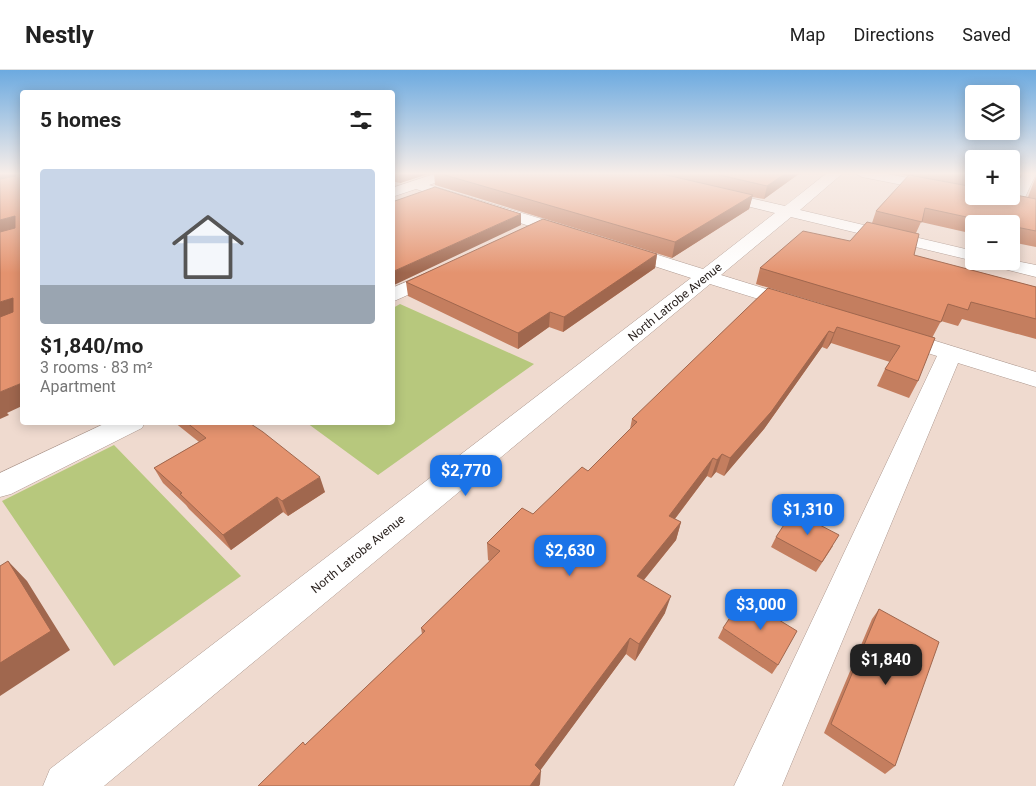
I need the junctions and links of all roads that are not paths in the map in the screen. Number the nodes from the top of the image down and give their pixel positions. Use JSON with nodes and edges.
{"nodes":[{"id":1,"x":485,"y":206,"type":"edge"},
{"id":2,"x":765,"y":206,"type":"edge"},
{"id":3,"x":795,"y":206,"type":"edge"},
{"id":4,"x":788,"y":212,"type":"junction"},
{"id":5,"x":541,"y":224,"type":"junction"},
{"id":6,"x":515,"y":237,"type":"edge"},
{"id":7,"x":965,"y":254,"type":"edge"},
{"id":8,"x":454,"y":267,"type":"edge"},
{"id":9,"x":1020,"y":267,"type":"edge"},
{"id":10,"x":1036,"y":271,"type":"edge"},
{"id":11,"x":707,"y":276,"type":"junction"},
{"id":12,"x":395,"y":295,"type":"edge"},
{"id":13,"x":811,"y":309,"type":"edge"},
{"id":14,"x":876,"y":329,"type":"edge"},
{"id":15,"x":950,"y":353,"type":"junction"},
{"id":16,"x":1036,"y":380,"type":"edge"},
{"id":17,"x":126,"y":425,"type":"edge"},
{"id":18,"x":0,"y":486,"type":"edge"},
{"id":19,"x":67,"y":786,"type":"edge"},
{"id":20,"x":758,"y":786,"type":"edge"}],
"edges":[{"from":1,"to":5,"type":"street"},
{"from":2,"to":4,"type":"street"},
{"from":3,"to":4,"type":"street","name":"North Latrobe Avenue"},
{"from":4,"to":7,"type":"street"},
{"from":4,"to":11,"type":"street","name":"North Latrobe Avenue"},
{"from":5,"to":6,"type":"street"},
{"from":5,"to":11,"type":"street"},
{"from":8,"to":12,"type":"street"},
{"from":9,"to":10,"type":"street"},
{"from":11,"to":13,"type":"street"},
{"from":11,"to":19,"type":"street","name":"North Latrobe Avenue"},
{"from":14,"to":15,"type":"street"},
{"from":15,"to":16,"type":"street"},
{"from":15,"to":20,"type":"street"},
{"from":17,"to":18,"type":"street"}]}
